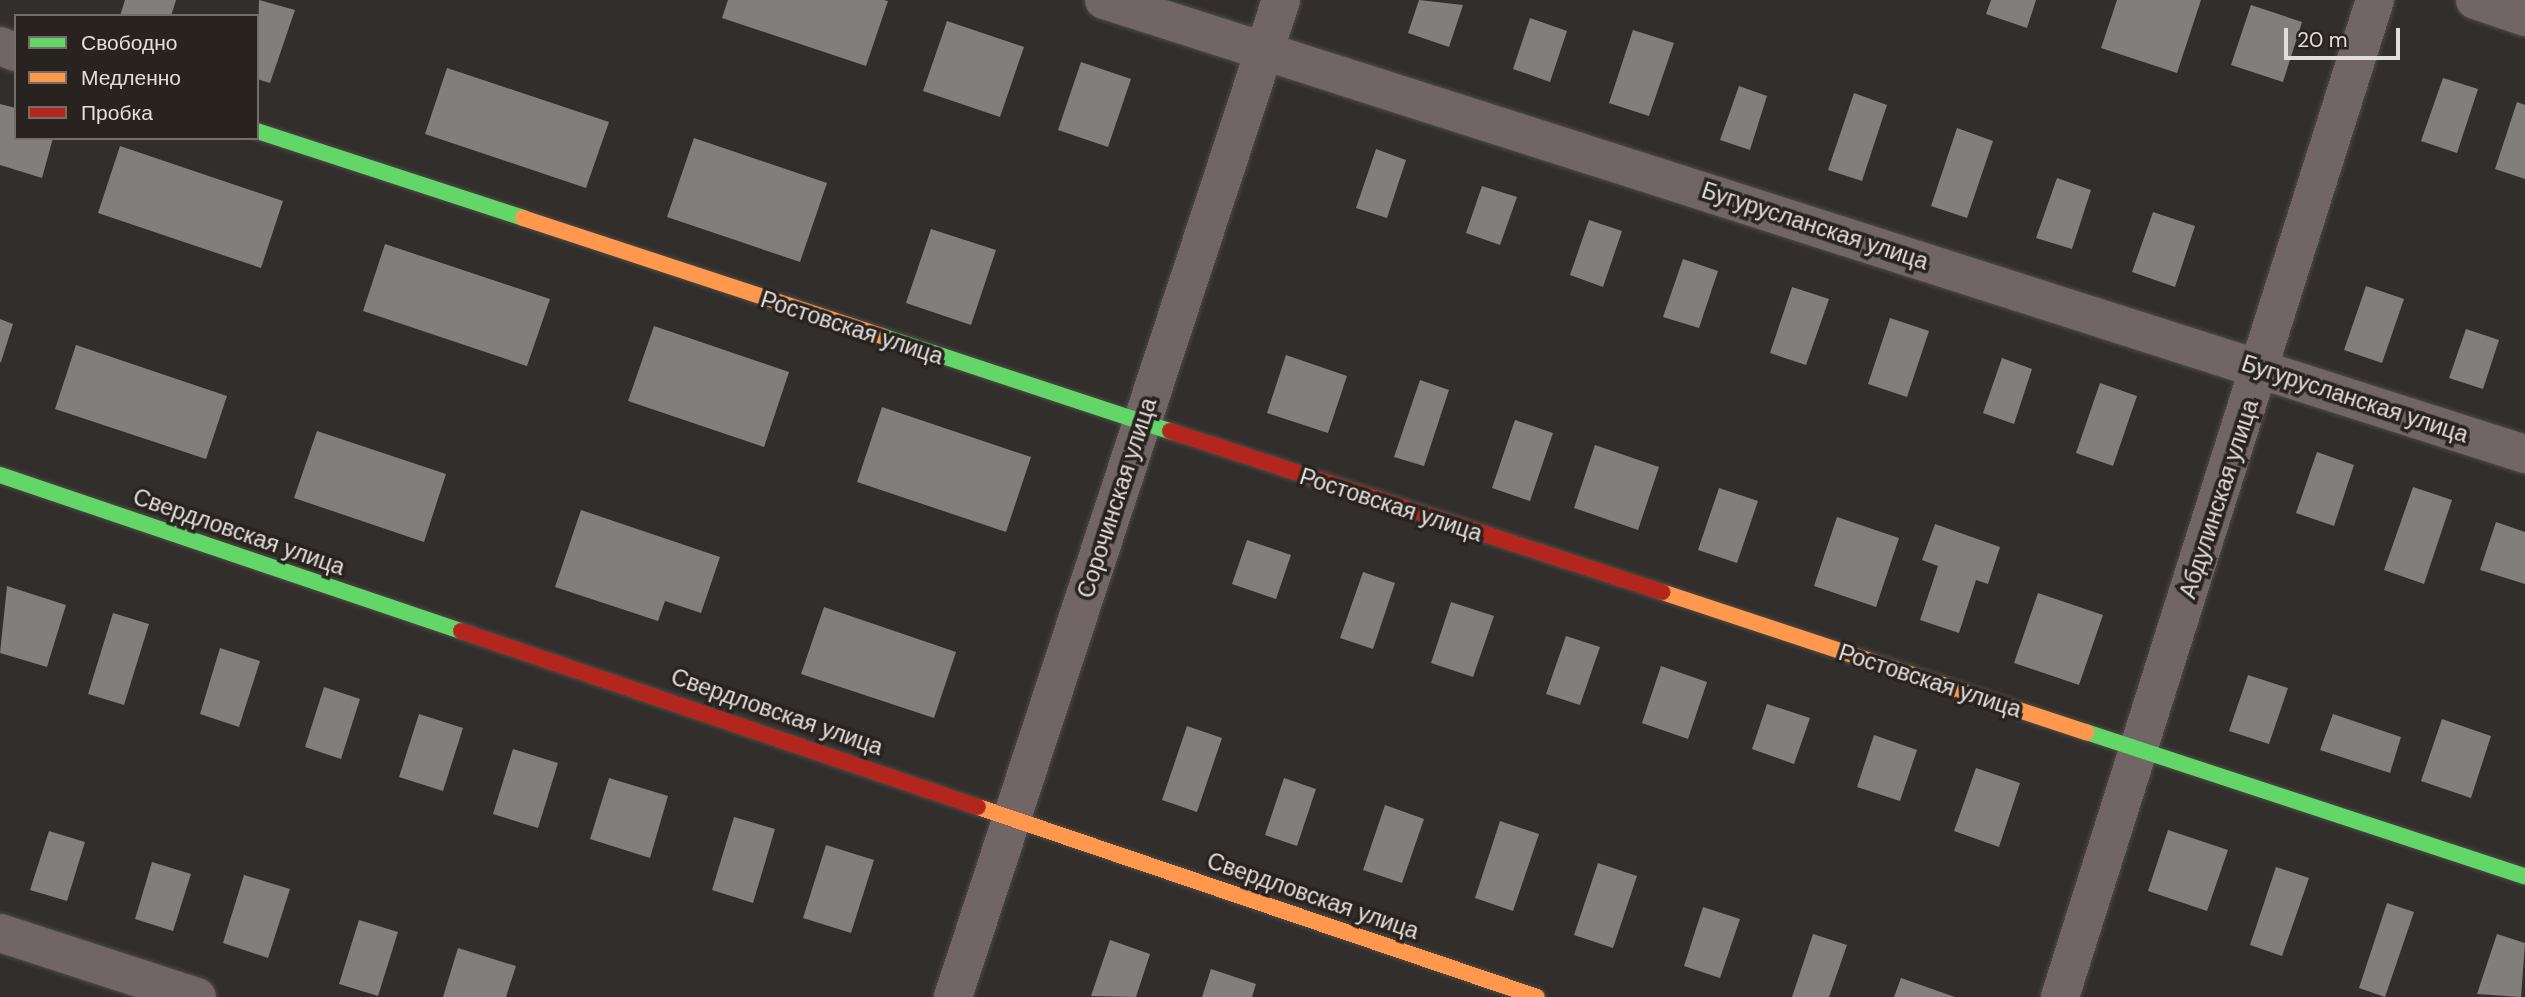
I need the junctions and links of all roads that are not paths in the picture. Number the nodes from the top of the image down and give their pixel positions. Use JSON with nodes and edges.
{"nodes":[{"id":1,"x":1104,"y":0,"type":"edge"},
{"id":2,"x":1281,"y":0,"type":"edge"},
{"id":3,"x":2375,"y":0,"type":"edge"},
{"id":4,"x":2475,"y":0,"type":"edge"},
{"id":5,"x":2525,"y":16,"type":"edge"},
{"id":6,"x":1264,"y":52,"type":"junction"},
{"id":7,"x":259,"y":132,"type":"edge"},
{"id":8,"x":2262,"y":369,"type":"junction"},
{"id":9,"x":1141,"y":423,"type":"junction"},
{"id":10,"x":2525,"y":454,"type":"edge"},
{"id":11,"x":0,"y":475,"type":"edge"},
{"id":12,"x":2136,"y":749,"type":"junction"},
{"id":13,"x":1013,"y":816,"type":"junction"},
{"id":14,"x":2525,"y":876,"type":"edge"},
{"id":15,"x":0,"y":933,"type":"edge"},
{"id":16,"x":198,"y":997,"type":"edge"},
{"id":17,"x":953,"y":997,"type":"edge"},
{"id":18,"x":1537,"y":997,"type":"edge"},
{"id":19,"x":2060,"y":997,"type":"edge"}],
"edges":[{"from":1,"to":6,"type":"street","name":"Бугурусланская улица"},
{"from":2,"to":6,"type":"street","name":"Сорочинская улица"},
{"from":3,"to":8,"type":"street","name":"Абдулинская улица"},
{"from":4,"to":5,"type":"street"},
{"from":6,"to":8,"type":"street","name":"Бугурусланская улица"},
{"from":6,"to":9,"type":"street","name":"Сорочинская улица"},
{"from":7,"to":9,"type":"street","name":"Ростовская улица"},
{"from":8,"to":10,"type":"street","name":"Бугурусланская улица"},
{"from":8,"to":12,"type":"street","name":"Абдулинская улица"},
{"from":9,"to":12,"type":"street","name":"Ростовская улица"},
{"from":9,"to":13,"type":"street","name":"Сорочинская улица"},
{"from":11,"to":13,"type":"street","name":"Свердловская улица"},
{"from":12,"to":14,"type":"street","name":"Ростовская улица"},
{"from":12,"to":19,"type":"street","name":"Абдулинская улица"},
{"from":13,"to":17,"type":"street","name":"Сорочинская улица"},
{"from":13,"to":18,"type":"street","name":"Свердловская улица"},
{"from":15,"to":16,"type":"street"}]}
